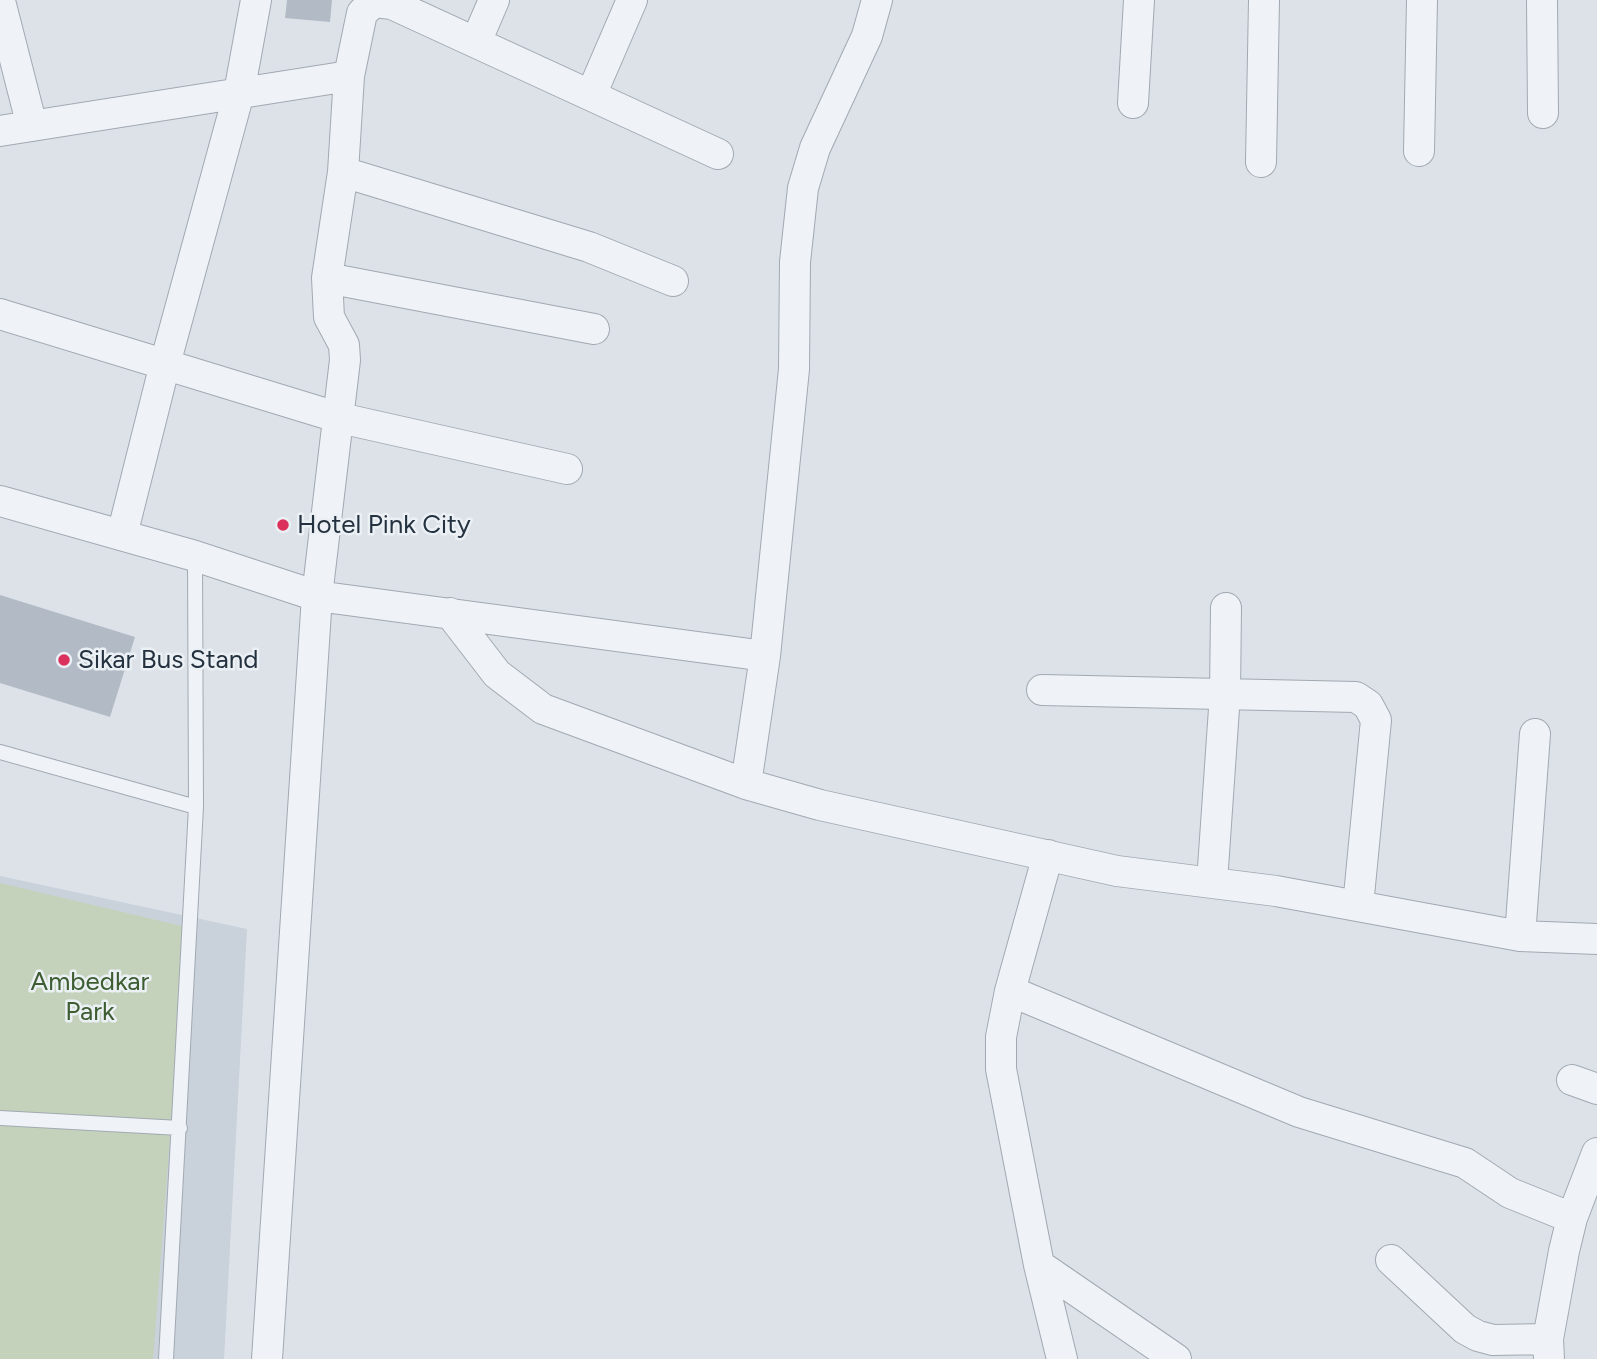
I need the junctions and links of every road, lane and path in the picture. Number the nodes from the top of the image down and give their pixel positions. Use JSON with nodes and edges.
{"nodes":[{"id":1,"x":256,"y":0,"type":"edge"},
{"id":2,"x":494,"y":0,"type":"edge"},
{"id":3,"x":632,"y":0,"type":"edge"},
{"id":4,"x":877,"y":0,"type":"edge"},
{"id":5,"x":1139,"y":0,"type":"edge"},
{"id":6,"x":1264,"y":0,"type":"edge"},
{"id":7,"x":1422,"y":0,"type":"edge"},
{"id":8,"x":1542,"y":0,"type":"edge"},
{"id":9,"x":0,"y":1,"type":"edge"},
{"id":10,"x":476,"y":43,"type":"junction"},
{"id":11,"x":349,"y":76,"type":"junction"},
{"id":12,"x":239,"y":93,"type":"junction"},
{"id":13,"x":591,"y":96,"type":"junction"},
{"id":14,"x":1133,"y":103,"type":"dead end"},
{"id":15,"x":1543,"y":113,"type":"dead end"},
{"id":16,"x":32,"y":126,"type":"junction"},
{"id":17,"x":0,"y":131,"type":"edge"},
{"id":18,"x":1419,"y":151,"type":"dead end"},
{"id":19,"x":718,"y":154,"type":"dead end"},
{"id":20,"x":1261,"y":162,"type":"dead end"},
{"id":21,"x":342,"y":172,"type":"junction"},
{"id":22,"x":327,"y":278,"type":"junction"},
{"id":23,"x":673,"y":281,"type":"dead end"},
{"id":24,"x":0,"y":314,"type":"edge"},
{"id":25,"x":594,"y":329,"type":"dead end"},
{"id":26,"x":165,"y":364,"type":"junction"},
{"id":27,"x":340,"y":418,"type":"junction"},
{"id":28,"x":567,"y":469,"type":"dead end"},
{"id":29,"x":0,"y":501,"type":"edge"},
{"id":30,"x":122,"y":535,"type":"junction"},
{"id":31,"x":195,"y":556,"type":"junction"},
{"id":32,"x":317,"y":596,"type":"junction"},
{"id":33,"x":1226,"y":608,"type":"dead end"},
{"id":34,"x":450,"y":613,"type":"junction"},
{"id":35,"x":765,"y":656,"type":"junction"},
{"id":36,"x":1042,"y":690,"type":"dead end"},
{"id":37,"x":1225,"y":694,"type":"junction"},
{"id":38,"x":1535,"y":734,"type":"dead end"},
{"id":39,"x":0,"y":752,"type":"edge"},
{"id":40,"x":746,"y":784,"type":"junction"},
{"id":41,"x":196,"y":807,"type":"junction"},
{"id":42,"x":1048,"y":855,"type":"junction"},
{"id":43,"x":1212,"y":882,"type":"junction"},
{"id":44,"x":1358,"y":906,"type":"junction"},
{"id":45,"x":1520,"y":936,"type":"junction"},
{"id":46,"x":1597,"y":939,"type":"edge"},
{"id":47,"x":1010,"y":991,"type":"junction"},
{"id":48,"x":0,"y":1118,"type":"edge"},
{"id":49,"x":180,"y":1128,"type":"junction"},
{"id":50,"x":1597,"y":1153,"type":"edge"},
{"id":51,"x":1572,"y":1218,"type":"junction"},
{"id":52,"x":1391,"y":1260,"type":"dead end"},
{"id":53,"x":1039,"y":1265,"type":"junction"},
{"id":54,"x":1548,"y":1349,"type":"edge"},
{"id":55,"x":166,"y":1359,"type":"edge"},
{"id":56,"x":267,"y":1359,"type":"edge"},
{"id":57,"x":1062,"y":1359,"type":"edge"},
{"id":58,"x":1176,"y":1359,"type":"edge"}],
"edges":[{"from":1,"to":12,"type":"street"},
{"from":2,"to":10,"type":"street"},
{"from":3,"to":13,"type":"street"},
{"from":4,"to":35,"type":"street"},
{"from":5,"to":14,"type":"street"},
{"from":6,"to":20,"type":"street"},
{"from":7,"to":18,"type":"street"},
{"from":8,"to":15,"type":"street"},
{"from":9,"to":16,"type":"street"},
{"from":10,"to":11,"type":"street"},
{"from":10,"to":13,"type":"street"},
{"from":11,"to":12,"type":"street"},
{"from":11,"to":21,"type":"street"},
{"from":12,"to":16,"type":"street"},
{"from":12,"to":26,"type":"street"},
{"from":13,"to":19,"type":"street"},
{"from":16,"to":17,"type":"street"},
{"from":21,"to":22,"type":"street"},
{"from":21,"to":23,"type":"street"},
{"from":22,"to":25,"type":"street"},
{"from":22,"to":27,"type":"street"},
{"from":24,"to":26,"type":"street"},
{"from":26,"to":27,"type":"street"},
{"from":26,"to":30,"type":"street"},
{"from":27,"to":28,"type":"street"},
{"from":27,"to":32,"type":"street"},
{"from":29,"to":30,"type":"street"},
{"from":30,"to":31,"type":"street"},
{"from":31,"to":32,"type":"street"},
{"from":31,"to":41,"type":"lane"},
{"from":32,"to":34,"type":"street"},
{"from":32,"to":56,"type":"street"},
{"from":33,"to":37,"type":"street"},
{"from":34,"to":35,"type":"street"},
{"from":34,"to":40,"type":"street"},
{"from":35,"to":40,"type":"street"},
{"from":36,"to":37,"type":"street"},
{"from":37,"to":43,"type":"street"},
{"from":37,"to":44,"type":"street"},
{"from":38,"to":45,"type":"street"},
{"from":39,"to":41,"type":"lane"},
{"from":40,"to":42,"type":"street"},
{"from":41,"to":49,"type":"lane"},
{"from":42,"to":43,"type":"street"},
{"from":42,"to":47,"type":"street"},
{"from":43,"to":44,"type":"street"},
{"from":44,"to":45,"type":"street"},
{"from":45,"to":46,"type":"street"},
{"from":47,"to":51,"type":"street"},
{"from":47,"to":53,"type":"street"},
{"from":48,"to":49,"type":"lane"},
{"from":49,"to":55,"type":"lane"},
{"from":50,"to":51,"type":"street"},
{"from":51,"to":54,"type":"street"},
{"from":52,"to":54,"type":"street"},
{"from":53,"to":57,"type":"street"},
{"from":53,"to":58,"type":"street"}]}
